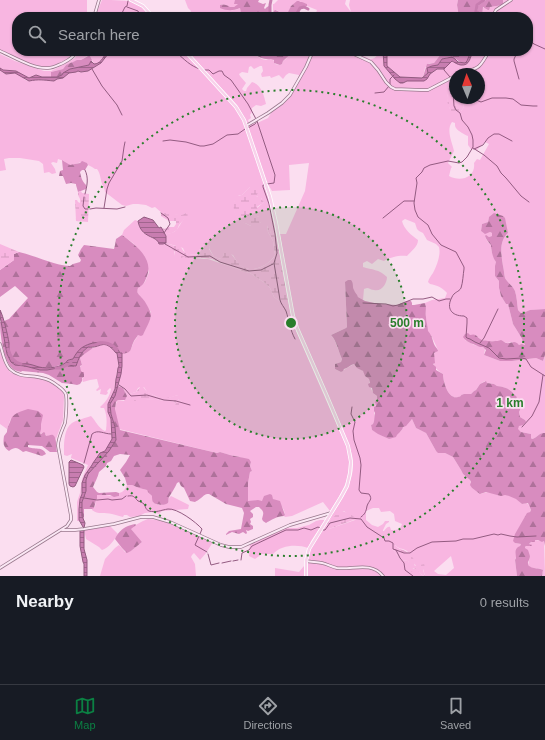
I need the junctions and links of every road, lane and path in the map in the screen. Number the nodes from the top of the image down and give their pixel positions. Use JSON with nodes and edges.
{"nodes":[{"id":1,"x":131,"y":0,"type":"edge"},
{"id":2,"x":511,"y":0,"type":"edge"},
{"id":3,"x":100,"y":1,"type":"edge"},
{"id":4,"x":96,"y":12,"type":"edge"},
{"id":5,"x":148,"y":12,"type":"edge"},
{"id":6,"x":495,"y":12,"type":"edge"},
{"id":7,"x":0,"y":51,"type":"edge"},
{"id":8,"x":74,"y":56,"type":"edge"},
{"id":9,"x":190,"y":56,"type":"edge"},
{"id":10,"x":311,"y":56,"type":"edge"},
{"id":11,"x":358,"y":56,"type":"edge"},
{"id":12,"x":486,"y":56,"type":"edge"},
{"id":13,"x":476,"y":68,"type":"edge"},
{"id":14,"x":449,"y":79,"type":"edge"},
{"id":15,"x":246,"y":126,"type":"junction"},
{"id":16,"x":0,"y":344,"type":"edge"},
{"id":17,"x":331,"y":513,"type":"junction"},
{"id":18,"x":62,"y":530,"type":"junction"},
{"id":19,"x":306,"y":562,"type":"junction"},
{"id":20,"x":0,"y":568,"type":"edge"},
{"id":21,"x":306,"y":576,"type":"edge"},
{"id":22,"x":383,"y":576,"type":"edge"}],
"edges":[{"from":1,"to":5,"type":"main road"},
{"from":2,"to":6,"type":"street"},
{"from":3,"to":4,"type":"street"},
{"from":7,"to":8,"type":"street"},
{"from":9,"to":15,"type":"main road"},
{"from":10,"to":15,"type":"street"},
{"from":11,"to":14,"type":"street"},
{"from":12,"to":13,"type":"street"},
{"from":15,"to":17,"type":"main road"},
{"from":16,"to":18,"type":"street"},
{"from":17,"to":18,"type":"street"},
{"from":17,"to":19,"type":"main road"},
{"from":18,"to":20,"type":"street"},
{"from":19,"to":21,"type":"main road"},
{"from":19,"to":22,"type":"street"}]}
